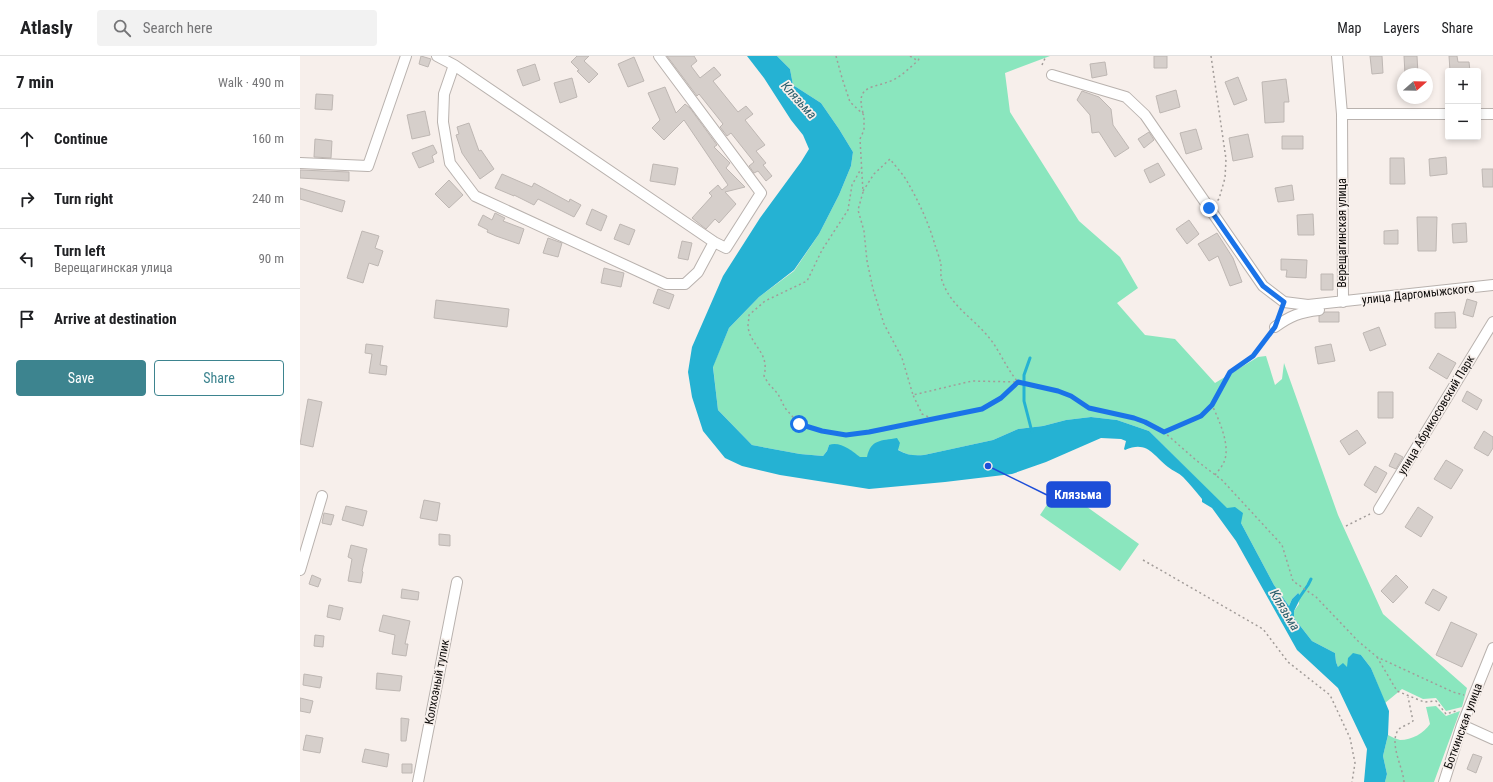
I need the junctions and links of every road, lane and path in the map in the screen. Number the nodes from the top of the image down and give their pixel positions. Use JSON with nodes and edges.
{"nodes":[{"id":1,"x":406,"y":56,"type":"edge"},
{"id":2,"x":437,"y":56,"type":"edge"},
{"id":3,"x":658,"y":56,"type":"edge"},
{"id":4,"x":836,"y":56,"type":"edge"},
{"id":5,"x":910,"y":56,"type":"edge"},
{"id":6,"x":920,"y":56,"type":"edge"},
{"id":7,"x":1046,"y":56,"type":"edge"},
{"id":8,"x":1211,"y":56,"type":"edge"},
{"id":9,"x":1337,"y":56,"type":"edge"},
{"id":10,"x":918,"y":61,"type":"junction"},
{"id":11,"x":1042,"y":64,"type":"dead end"},
{"id":12,"x":454,"y":65,"type":"junction"},
{"id":13,"x":1052,"y":75,"type":"dead end"},
{"id":14,"x":1342,"y":114,"type":"junction"},
{"id":15,"x":1445,"y":114,"type":"edge"},
{"id":16,"x":1481,"y":114,"type":"edge"},
{"id":17,"x":1493,"y":114,"type":"edge"},
{"id":18,"x":864,"y":115,"type":"junction"},
{"id":19,"x":300,"y":163,"type":"edge"},
{"id":20,"x":862,"y":166,"type":"junction"},
{"id":21,"x":863,"y":192,"type":"junction"},
{"id":22,"x":1209,"y":208,"type":"junction"},
{"id":23,"x":714,"y":242,"type":"junction"},
{"id":24,"x":1493,"y":285,"type":"edge"},
{"id":25,"x":1343,"y":302,"type":"junction"},
{"id":26,"x":1493,"y":322,"type":"edge"},
{"id":27,"x":1275,"y":327,"type":"joint"},
{"id":28,"x":1019,"y":382,"type":"junction"},
{"id":29,"x":913,"y":395,"type":"junction"},
{"id":30,"x":1212,"y":405,"type":"junction"},
{"id":31,"x":933,"y":419,"type":"junction"},
{"id":32,"x":1164,"y":432,"type":"junction"},
{"id":33,"x":1214,"y":476,"type":"junction"},
{"id":34,"x":322,"y":496,"type":"dead end"},
{"id":35,"x":1379,"y":509,"type":"joint"},
{"id":36,"x":1346,"y":526,"type":"dead end"},
{"id":37,"x":1143,"y":560,"type":"dead end"},
{"id":38,"x":300,"y":570,"type":"edge"},
{"id":39,"x":457,"y":582,"type":"dead end"},
{"id":40,"x":1493,"y":648,"type":"edge"},
{"id":41,"x":1377,"y":657,"type":"junction"},
{"id":42,"x":1408,"y":696,"type":"junction"},
{"id":43,"x":1467,"y":696,"type":"dead end"},
{"id":44,"x":1457,"y":711,"type":"dead end"},
{"id":45,"x":1462,"y":725,"type":"junction"},
{"id":46,"x":1493,"y":739,"type":"edge"},
{"id":47,"x":418,"y":782,"type":"edge"},
{"id":48,"x":1352,"y":782,"type":"edge"},
{"id":49,"x":1404,"y":782,"type":"edge"},
{"id":50,"x":1444,"y":782,"type":"edge"}],
"edges":[{"from":1,"to":19,"type":"street"},
{"from":2,"to":12,"type":"street"},
{"from":3,"to":23,"type":"street"},
{"from":4,"to":18,"type":"path"},
{"from":5,"to":10,"type":"path"},
{"from":6,"to":10,"type":"path"},
{"from":7,"to":11,"type":"path"},
{"from":8,"to":22,"type":"path"},
{"from":9,"to":14,"type":"street","name":"Верещагинская улица"},
{"from":10,"to":18,"type":"path"},
{"from":12,"to":23,"type":"street"},
{"from":12,"to":23,"type":"street"},
{"from":13,"to":22,"type":"street","name":"Верещагинская улица"},
{"from":14,"to":15,"type":"street"},
{"from":14,"to":25,"type":"street","name":"Верещагинская улица"},
{"from":16,"to":17,"type":"street"},
{"from":18,"to":20,"type":"path"},
{"from":20,"to":21,"type":"path"},
{"from":20,"to":31,"type":"path"},
{"from":21,"to":28,"type":"path"},
{"from":21,"to":29,"type":"path"},
{"from":22,"to":25,"type":"street","name":"Верещагинская улица"},
{"from":24,"to":25,"type":"street","name":"улица Даргомыжского"},
{"from":25,"to":27,"type":"street"},
{"from":26,"to":35,"type":"street","name":"улица Абрикосовский Парк"},
{"from":27,"to":30,"type":"path"},
{"from":28,"to":29,"type":"path"},
{"from":28,"to":31,"type":"path"},
{"from":28,"to":32,"type":"path"},
{"from":29,"to":31,"type":"path"},
{"from":30,"to":32,"type":"path"},
{"from":30,"to":33,"type":"path"},
{"from":32,"to":33,"type":"path"},
{"from":33,"to":41,"type":"path"},
{"from":34,"to":38,"type":"street"},
{"from":35,"to":36,"type":"path"},
{"from":37,"to":48,"type":"path"},
{"from":39,"to":47,"type":"street","name":"Колхозный тупик"},
{"from":40,"to":45,"type":"street","name":"Боткинская улица"},
{"from":41,"to":42,"type":"path"},
{"from":41,"to":43,"type":"path"},
{"from":42,"to":44,"type":"path"},
{"from":42,"to":49,"type":"path"},
{"from":45,"to":46,"type":"street"},
{"from":45,"to":50,"type":"street","name":"Боткинская улица"}]}
